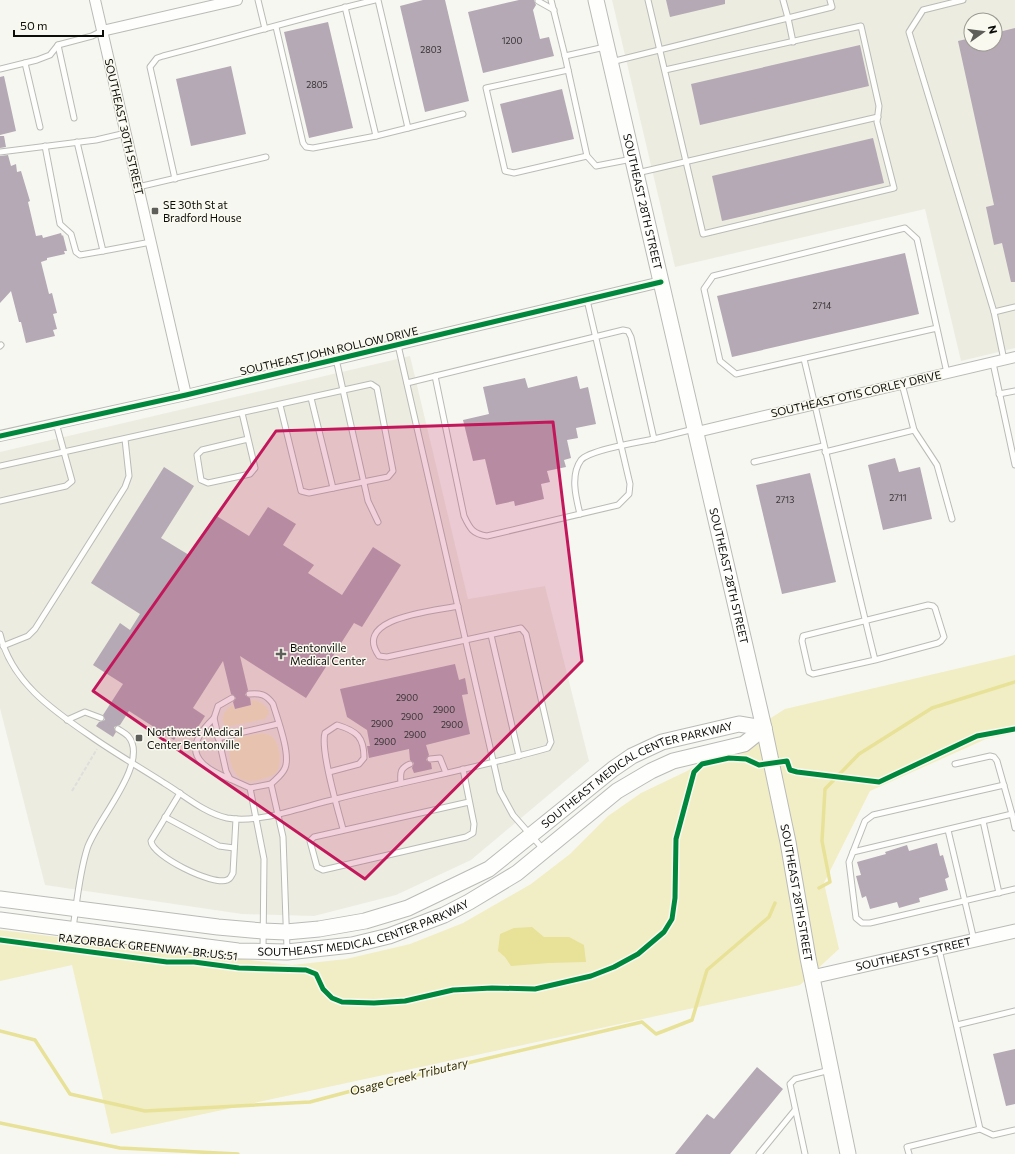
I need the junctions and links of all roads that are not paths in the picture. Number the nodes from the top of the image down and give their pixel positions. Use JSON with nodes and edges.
{"nodes":[{"id":1,"x":95,"y":0,"type":"edge"},
{"id":2,"x":237,"y":0,"type":"edge"},
{"id":3,"x":258,"y":0,"type":"edge"},
{"id":4,"x":376,"y":0,"type":"edge"},
{"id":5,"x":551,"y":0,"type":"edge"},
{"id":6,"x":596,"y":0,"type":"edge"},
{"id":7,"x":648,"y":0,"type":"edge"},
{"id":8,"x":783,"y":0,"type":"edge"},
{"id":9,"x":830,"y":0,"type":"edge"},
{"id":10,"x":963,"y":0,"type":"edge"},
{"id":11,"x":538,"y":1,"type":"dead end"},
{"id":12,"x":359,"y":2,"type":"edge"},
{"id":13,"x":345,"y":7,"type":"junction"},
{"id":14,"x":554,"y":10,"type":"junction"},
{"id":15,"x":788,"y":18,"type":"junction"},
{"id":16,"x":276,"y":27,"type":"junction"},
{"id":17,"x":265,"y":29,"type":"junction"},
{"id":18,"x":102,"y":31,"type":"junction"},
{"id":19,"x":793,"y":42,"type":"junction"},
{"id":20,"x":58,"y":45,"type":"junction"},
{"id":21,"x":607,"y":47,"type":"junction"},
{"id":22,"x":660,"y":50,"type":"junction"},
{"id":23,"x":565,"y":56,"type":"junction"},
{"id":24,"x":610,"y":62,"type":"junction"},
{"id":25,"x":25,"y":63,"type":"junction"},
{"id":26,"x":0,"y":69,"type":"edge"},
{"id":27,"x":568,"y":70,"type":"junction"},
{"id":28,"x":665,"y":70,"type":"junction"},
{"id":29,"x":463,"y":114,"type":"dead end"},
{"id":30,"x":878,"y":117,"type":"junction"},
{"id":31,"x":74,"y":118,"type":"dead end"},
{"id":32,"x":40,"y":127,"type":"dead end"},
{"id":33,"x":408,"y":128,"type":"junction"},
{"id":34,"x":126,"y":133,"type":"junction"},
{"id":35,"x":376,"y":136,"type":"junction"},
{"id":36,"x":77,"y":142,"type":"junction"},
{"id":37,"x":45,"y":146,"type":"junction"},
{"id":38,"x":0,"y":152,"type":"edge"},
{"id":39,"x":587,"y":156,"type":"junction"},
{"id":40,"x":266,"y":157,"type":"dead end"},
{"id":41,"x":632,"y":158,"type":"junction"},
{"id":42,"x":686,"y":161,"type":"junction"},
{"id":43,"x":636,"y":173,"type":"junction"},
{"id":44,"x":175,"y":179,"type":"junction"},
{"id":45,"x":138,"y":187,"type":"junction"},
{"id":46,"x":151,"y":242,"type":"junction"},
{"id":47,"x":103,"y":251,"type":"junction"},
{"id":48,"x":661,"y":282,"type":"junction"},
{"id":49,"x":587,"y":300,"type":"junction"},
{"id":50,"x":1015,"y":307,"type":"edge"},
{"id":51,"x":994,"y":312,"type":"junction"},
{"id":52,"x":937,"y":328,"type":"junction"},
{"id":53,"x":594,"y":337,"type":"junction"},
{"id":54,"x":398,"y":345,"type":"junction"},
{"id":55,"x":1015,"y":357,"type":"edge"},
{"id":56,"x":804,"y":358,"type":"junction"},
{"id":57,"x":336,"y":359,"type":"junction"},
{"id":58,"x":1004,"y":360,"type":"junction"},
{"id":59,"x":993,"y":363,"type":"junction"},
{"id":60,"x":947,"y":373,"type":"junction"},
{"id":61,"x":435,"y":376,"type":"junction"},
{"id":62,"x":407,"y":383,"type":"junction"},
{"id":63,"x":902,"y":384,"type":"junction"},
{"id":64,"x":1015,"y":390,"type":"edge"},
{"id":65,"x":343,"y":391,"type":"junction"},
{"id":66,"x":999,"y":394,"type":"junction"},
{"id":67,"x":186,"y":395,"type":"junction"},
{"id":68,"x":311,"y":398,"type":"junction"},
{"id":69,"x":814,"y":404,"type":"junction"},
{"id":70,"x":280,"y":405,"type":"junction"},
{"id":71,"x":242,"y":413,"type":"junction"},
{"id":72,"x":56,"y":423,"type":"junction"},
{"id":73,"x":696,"y":430,"type":"junction"},
{"id":74,"x":914,"y":430,"type":"junction"},
{"id":75,"x":0,"y":436,"type":"edge"},
{"id":76,"x":125,"y":439,"type":"junction"},
{"id":77,"x":248,"y":439,"type":"junction"},
{"id":78,"x":654,"y":439,"type":"junction"},
{"id":79,"x":621,"y":446,"type":"junction"},
{"id":80,"x":824,"y":449,"type":"junction"},
{"id":81,"x":64,"y":453,"type":"junction"},
{"id":82,"x":754,"y":462,"type":"dead end"},
{"id":83,"x":1015,"y":465,"type":"edge"},
{"id":84,"x":0,"y":466,"type":"edge"},
{"id":85,"x":364,"y":482,"type":"junction"},
{"id":86,"x":333,"y":488,"type":"junction"},
{"id":87,"x":0,"y":501,"type":"edge"},
{"id":88,"x":580,"y":514,"type":"junction"},
{"id":89,"x":952,"y":520,"type":"dead end"},
{"id":90,"x":378,"y":522,"type":"dead end"},
{"id":91,"x":458,"y":606,"type":"junction"},
{"id":92,"x":865,"y":621,"type":"junction"},
{"id":93,"x":0,"y":634,"type":"edge"},
{"id":94,"x":491,"y":635,"type":"junction"},
{"id":95,"x":466,"y":641,"type":"junction"},
{"id":96,"x":3,"y":646,"type":"junction"},
{"id":97,"x":875,"y":660,"type":"junction"},
{"id":98,"x":249,"y":694,"type":"dead end"},
{"id":99,"x":232,"y":698,"type":"dead end"},
{"id":100,"x":101,"y":718,"type":"dead end"},
{"id":101,"x":214,"y":718,"type":"junction"},
{"id":102,"x":66,"y":720,"type":"junction"},
{"id":103,"x":278,"y":724,"type":"junction"},
{"id":104,"x":764,"y":728,"type":"junction"},
{"id":105,"x":118,"y":729,"type":"dead end"},
{"id":106,"x":218,"y":738,"type":"junction"},
{"id":107,"x":519,"y":756,"type":"junction"},
{"id":108,"x":430,"y":759,"type":"dead end"},
{"id":109,"x":133,"y":763,"type":"junction"},
{"id":110,"x":493,"y":763,"type":"junction"},
{"id":111,"x":410,"y":764,"type":"dead end"},
{"id":112,"x":955,"y":764,"type":"dead end"},
{"id":113,"x":463,"y":770,"type":"junction"},
{"id":114,"x":329,"y":772,"type":"junction"},
{"id":115,"x":446,"y":773,"type":"junction"},
{"id":116,"x":230,"y":779,"type":"junction"},
{"id":117,"x":402,"y":783,"type":"junction"},
{"id":118,"x":271,"y":784,"type":"junction"},
{"id":119,"x":1004,"y":785,"type":"junction"},
{"id":120,"x":250,"y":788,"type":"junction"},
{"id":121,"x":180,"y":793,"type":"junction"},
{"id":122,"x":335,"y":799,"type":"junction"},
{"id":123,"x":470,"y":802,"type":"junction"},
{"id":124,"x":278,"y":814,"type":"junction"},
{"id":125,"x":1012,"y":814,"type":"junction"},
{"id":126,"x":165,"y":817,"type":"junction"},
{"id":127,"x":255,"y":817,"type":"junction"},
{"id":128,"x":236,"y":819,"type":"junction"},
{"id":129,"x":984,"y":821,"type":"junction"},
{"id":130,"x":1015,"y":828,"type":"edge"},
{"id":131,"x":343,"y":829,"type":"junction"},
{"id":132,"x":948,"y":830,"type":"junction"},
{"id":133,"x":530,"y":836,"type":"junction"},
{"id":134,"x":234,"y":848,"type":"junction"},
{"id":135,"x":545,"y":851,"type":"junction"},
{"id":136,"x":853,"y":852,"type":"junction"},
{"id":137,"x":1015,"y":889,"type":"edge"},
{"id":138,"x":1000,"y":893,"type":"junction"},
{"id":139,"x":0,"y":899,"type":"edge"},
{"id":140,"x":965,"y":900,"type":"junction"},
{"id":141,"x":76,"y":910,"type":"junction"},
{"id":142,"x":0,"y":920,"type":"edge"},
{"id":143,"x":73,"y":929,"type":"junction"},
{"id":144,"x":263,"y":931,"type":"junction"},
{"id":145,"x":1015,"y":931,"type":"edge"},
{"id":146,"x":286,"y":932,"type":"junction"},
{"id":147,"x":974,"y":941,"type":"junction"},
{"id":148,"x":939,"y":949,"type":"junction"},
{"id":149,"x":263,"y":952,"type":"junction"},
{"id":150,"x":287,"y":952,"type":"junction"},
{"id":151,"x":812,"y":977,"type":"junction"},
{"id":152,"x":1015,"y":1011,"type":"edge"},
{"id":153,"x":957,"y":1025,"type":"junction"},
{"id":154,"x":831,"y":1070,"type":"junction"},
{"id":155,"x":795,"y":1110,"type":"junction"},
{"id":156,"x":980,"y":1129,"type":"junction"},
{"id":157,"x":1015,"y":1130,"type":"edge"},
{"id":158,"x":759,"y":1154,"type":"edge"},
{"id":159,"x":805,"y":1154,"type":"edge"},
{"id":160,"x":848,"y":1154,"type":"edge"},
{"id":161,"x":909,"y":1154,"type":"edge"}],
"edges":[{"from":1,"to":18,"type":"street","name":"SOUTHEAST 30TH STREET"},
{"from":2,"to":18,"type":"street"},
{"from":3,"to":17,"type":"lane"},
{"from":4,"to":12,"type":"lane"},
{"from":4,"to":33,"type":"lane"},
{"from":5,"to":14,"type":"lane"},
{"from":6,"to":21,"type":"main road","name":"SOUTHEAST 28TH STREET"},
{"from":7,"to":22,"type":"lane"},
{"from":8,"to":15,"type":"lane"},
{"from":9,"to":15,"type":"lane"},
{"from":10,"to":51,"type":"lane"},
{"from":11,"to":14,"type":"lane"},
{"from":12,"to":13,"type":"lane"},
{"from":13,"to":16,"type":"lane"},
{"from":13,"to":35,"type":"lane"},
{"from":14,"to":23,"type":"lane"},
{"from":15,"to":19,"type":"lane"},
{"from":15,"to":22,"type":"lane"},
{"from":16,"to":17,"type":"lane"},
{"from":16,"to":35,"type":"lane"},
{"from":17,"to":44,"type":"lane"},
{"from":18,"to":20,"type":"lane"},
{"from":18,"to":34,"type":"street","name":"SOUTHEAST 30TH STREET"},
{"from":19,"to":28,"type":"lane"},
{"from":19,"to":30,"type":"lane"},
{"from":20,"to":25,"type":"lane"},
{"from":20,"to":31,"type":"lane"},
{"from":21,"to":23,"type":"lane"},
{"from":21,"to":24,"type":"main road","name":"SOUTHEAST 28TH STREET"},
{"from":22,"to":24,"type":"lane"},
{"from":22,"to":28,"type":"lane"},
{"from":23,"to":27,"type":"lane"},
{"from":24,"to":41,"type":"main road","name":"SOUTHEAST 28TH STREET"},
{"from":25,"to":26,"type":"lane"},
{"from":25,"to":32,"type":"lane"},
{"from":27,"to":39,"type":"lane"},
{"from":27,"to":39,"type":"lane"},
{"from":28,"to":42,"type":"lane"},
{"from":29,"to":33,"type":"lane"},
{"from":30,"to":42,"type":"lane"},
{"from":30,"to":42,"type":"lane"},
{"from":33,"to":35,"type":"lane"},
{"from":34,"to":36,"type":"lane"},
{"from":34,"to":45,"type":"street","name":"SOUTHEAST 30TH STREET"},
{"from":36,"to":37,"type":"lane"},
{"from":36,"to":47,"type":"lane"},
{"from":37,"to":38,"type":"lane"},
{"from":37,"to":47,"type":"lane"},
{"from":39,"to":41,"type":"lane"},
{"from":40,"to":44,"type":"lane"},
{"from":41,"to":43,"type":"main road","name":"SOUTHEAST 28TH STREET"},
{"from":42,"to":43,"type":"lane"},
{"from":43,"to":48,"type":"main road","name":"SOUTHEAST 28TH STREET"},
{"from":44,"to":45,"type":"lane"},
{"from":45,"to":46,"type":"street","name":"SOUTHEAST 30TH STREET"},
{"from":46,"to":47,"type":"lane"},
{"from":46,"to":67,"type":"street","name":"SOUTHEAST 30TH STREET"},
{"from":48,"to":49,"type":"street","name":"SOUTHEAST JOHN ROLLOW DRIVE"},
{"from":48,"to":73,"type":"main road","name":"SOUTHEAST 28TH STREET"},
{"from":49,"to":53,"type":"lane"},
{"from":49,"to":54,"type":"street","name":"SOUTHEAST JOHN ROLLOW DRIVE"},
{"from":50,"to":51,"type":"lane"},
{"from":51,"to":58,"type":"lane"},
{"from":52,"to":56,"type":"lane"},
{"from":52,"to":56,"type":"lane"},
{"from":52,"to":60,"type":"lane"},
{"from":53,"to":61,"type":"lane"},
{"from":53,"to":78,"type":"lane"},
{"from":53,"to":79,"type":"lane"},
{"from":54,"to":57,"type":"street","name":"SOUTHEAST JOHN ROLLOW DRIVE"},
{"from":54,"to":62,"type":"lane"},
{"from":55,"to":58,"type":"street","name":"SOUTHEAST OTIS CORLEY DRIVE"},
{"from":56,"to":69,"type":"lane"},
{"from":57,"to":65,"type":"lane"},
{"from":57,"to":67,"type":"street","name":"SOUTHEAST JOHN ROLLOW DRIVE"},
{"from":58,"to":59,"type":"street","name":"SOUTHEAST OTIS CORLEY DRIVE"},
{"from":59,"to":60,"type":"street","name":"SOUTHEAST OTIS CORLEY DRIVE"},
{"from":59,"to":66,"type":"lane"},
{"from":60,"to":63,"type":"street","name":"SOUTHEAST OTIS CORLEY DRIVE"},
{"from":61,"to":62,"type":"lane"},
{"from":61,"to":88,"type":"lane"},
{"from":62,"to":91,"type":"lane"},
{"from":63,"to":69,"type":"street","name":"SOUTHEAST OTIS CORLEY DRIVE"},
{"from":63,"to":74,"type":"lane"},
{"from":64,"to":66,"type":"lane"},
{"from":65,"to":68,"type":"lane"},
{"from":65,"to":85,"type":"lane"},
{"from":65,"to":85,"type":"lane"},
{"from":66,"to":83,"type":"lane"},
{"from":67,"to":72,"type":"street","name":"SOUTHEAST JOHN ROLLOW DRIVE"},
{"from":68,"to":70,"type":"lane"},
{"from":68,"to":86,"type":"lane"},
{"from":69,"to":73,"type":"street","name":"SOUTHEAST OTIS CORLEY DRIVE"},
{"from":69,"to":80,"type":"lane"},
{"from":70,"to":71,"type":"lane"},
{"from":70,"to":86,"type":"lane"},
{"from":71,"to":76,"type":"lane"},
{"from":71,"to":77,"type":"lane"},
{"from":72,"to":75,"type":"street","name":"SOUTHEAST JOHN ROLLOW DRIVE"},
{"from":72,"to":81,"type":"lane"},
{"from":73,"to":78,"type":"lane"},
{"from":73,"to":104,"type":"main road","name":"SOUTHEAST 28TH STREET"},
{"from":74,"to":80,"type":"lane"},
{"from":74,"to":89,"type":"lane"},
{"from":76,"to":81,"type":"lane"},
{"from":76,"to":96,"type":"lane"},
{"from":77,"to":77,"type":"lane"},
{"from":78,"to":79,"type":"lane"},
{"from":79,"to":88,"type":"lane"},
{"from":79,"to":88,"type":"lane"},
{"from":80,"to":82,"type":"lane"},
{"from":80,"to":92,"type":"lane"},
{"from":81,"to":84,"type":"lane"},
{"from":81,"to":87,"type":"lane"},
{"from":85,"to":86,"type":"lane"},
{"from":85,"to":90,"type":"lane"},
{"from":91,"to":95,"type":"lane"},
{"from":91,"to":95,"type":"lane"},
{"from":92,"to":97,"type":"lane"},
{"from":92,"to":97,"type":"lane"},
{"from":92,"to":97,"type":"lane"},
{"from":93,"to":96,"type":"lane"},
{"from":94,"to":95,"type":"lane"},
{"from":94,"to":107,"type":"lane"},
{"from":94,"to":107,"type":"lane"},
{"from":95,"to":110,"type":"lane"},
{"from":96,"to":102,"type":"lane"},
{"from":98,"to":103,"type":"lane"},
{"from":99,"to":101,"type":"lane"},
{"from":100,"to":102,"type":"lane"},
{"from":101,"to":106,"type":"lane"},
{"from":101,"to":116,"type":"lane"},
{"from":102,"to":109,"type":"lane"},
{"from":103,"to":106,"type":"lane"},
{"from":103,"to":118,"type":"lane"},
{"from":104,"to":133,"type":"main road","name":"SOUTHEAST MEDICAL CENTER PARKWAY"},
{"from":104,"to":135,"type":"main road","name":"SOUTHEAST MEDICAL CENTER PARKWAY"},
{"from":104,"to":151,"type":"main road","name":"SOUTHEAST 28TH STREET"},
{"from":105,"to":109,"type":"lane"},
{"from":106,"to":116,"type":"lane"},
{"from":107,"to":110,"type":"lane"},
{"from":108,"to":115,"type":"lane"},
{"from":109,"to":121,"type":"lane"},
{"from":109,"to":141,"type":"lane"},
{"from":110,"to":113,"type":"lane"},
{"from":110,"to":133,"type":"lane"},
{"from":111,"to":117,"type":"lane"},
{"from":112,"to":119,"type":"lane"},
{"from":113,"to":115,"type":"lane"},
{"from":113,"to":123,"type":"lane"},
{"from":114,"to":114,"type":"lane"},
{"from":114,"to":122,"type":"lane"},
{"from":115,"to":117,"type":"lane"},
{"from":116,"to":120,"type":"lane"},
{"from":117,"to":122,"type":"lane"},
{"from":118,"to":120,"type":"lane"},
{"from":118,"to":124,"type":"lane"},
{"from":119,"to":125,"type":"lane"},
{"from":119,"to":136,"type":"lane"},
{"from":120,"to":127,"type":"lane"},
{"from":121,"to":126,"type":"lane"},
{"from":121,"to":128,"type":"lane"},
{"from":122,"to":124,"type":"lane"},
{"from":122,"to":131,"type":"lane"},
{"from":123,"to":131,"type":"lane"},
{"from":123,"to":131,"type":"lane"},
{"from":124,"to":127,"type":"lane"},
{"from":124,"to":146,"type":"lane"},
{"from":125,"to":129,"type":"lane"},
{"from":125,"to":130,"type":"lane"},
{"from":126,"to":134,"type":"lane"},
{"from":126,"to":134,"type":"lane"},
{"from":127,"to":128,"type":"lane"},
{"from":127,"to":144,"type":"lane"},
{"from":128,"to":134,"type":"lane"},
{"from":129,"to":132,"type":"lane"},
{"from":129,"to":138,"type":"lane"},
{"from":132,"to":136,"type":"lane"},
{"from":132,"to":140,"type":"lane"},
{"from":133,"to":135,"type":"lane"},
{"from":133,"to":146,"type":"main road","name":"SOUTHEAST MEDICAL CENTER PARKWAY"},
{"from":135,"to":150,"type":"main road","name":"SOUTHEAST MEDICAL CENTER PARKWAY"},
{"from":136,"to":140,"type":"lane"},
{"from":137,"to":138,"type":"lane"},
{"from":138,"to":140,"type":"lane"},
{"from":139,"to":141,"type":"main road","name":"SOUTHEAST MEDICAL CENTER PARKWAY"},
{"from":140,"to":147,"type":"lane"},
{"from":141,"to":143,"type":"lane"},
{"from":141,"to":144,"type":"main road","name":"SOUTHEAST MEDICAL CENTER PARKWAY"},
{"from":142,"to":143,"type":"main road","name":"SOUTHEAST MEDICAL CENTER PARKWAY"},
{"from":143,"to":149,"type":"main road","name":"SOUTHEAST MEDICAL CENTER PARKWAY"},
{"from":144,"to":146,"type":"main road","name":"SOUTHEAST MEDICAL CENTER PARKWAY"},
{"from":144,"to":149,"type":"lane"},
{"from":145,"to":147,"type":"street","name":"SOUTHEAST S STREET"},
{"from":146,"to":150,"type":"lane"},
{"from":147,"to":148,"type":"street","name":"SOUTHEAST S STREET"},
{"from":148,"to":151,"type":"street","name":"SOUTHEAST S STREET"},
{"from":148,"to":153,"type":"lane"},
{"from":149,"to":150,"type":"main road","name":"SOUTHEAST MEDICAL CENTER PARKWAY"},
{"from":151,"to":154,"type":"main road","name":"SOUTHEAST 28TH STREET"},
{"from":152,"to":153,"type":"lane"},
{"from":153,"to":156,"type":"lane"},
{"from":154,"to":155,"type":"lane"},
{"from":154,"to":160,"type":"main road","name":"SOUTHEAST 28TH STREET"},
{"from":155,"to":158,"type":"lane"},
{"from":155,"to":159,"type":"lane"},
{"from":156,"to":157,"type":"lane"},
{"from":156,"to":161,"type":"lane"}]}
